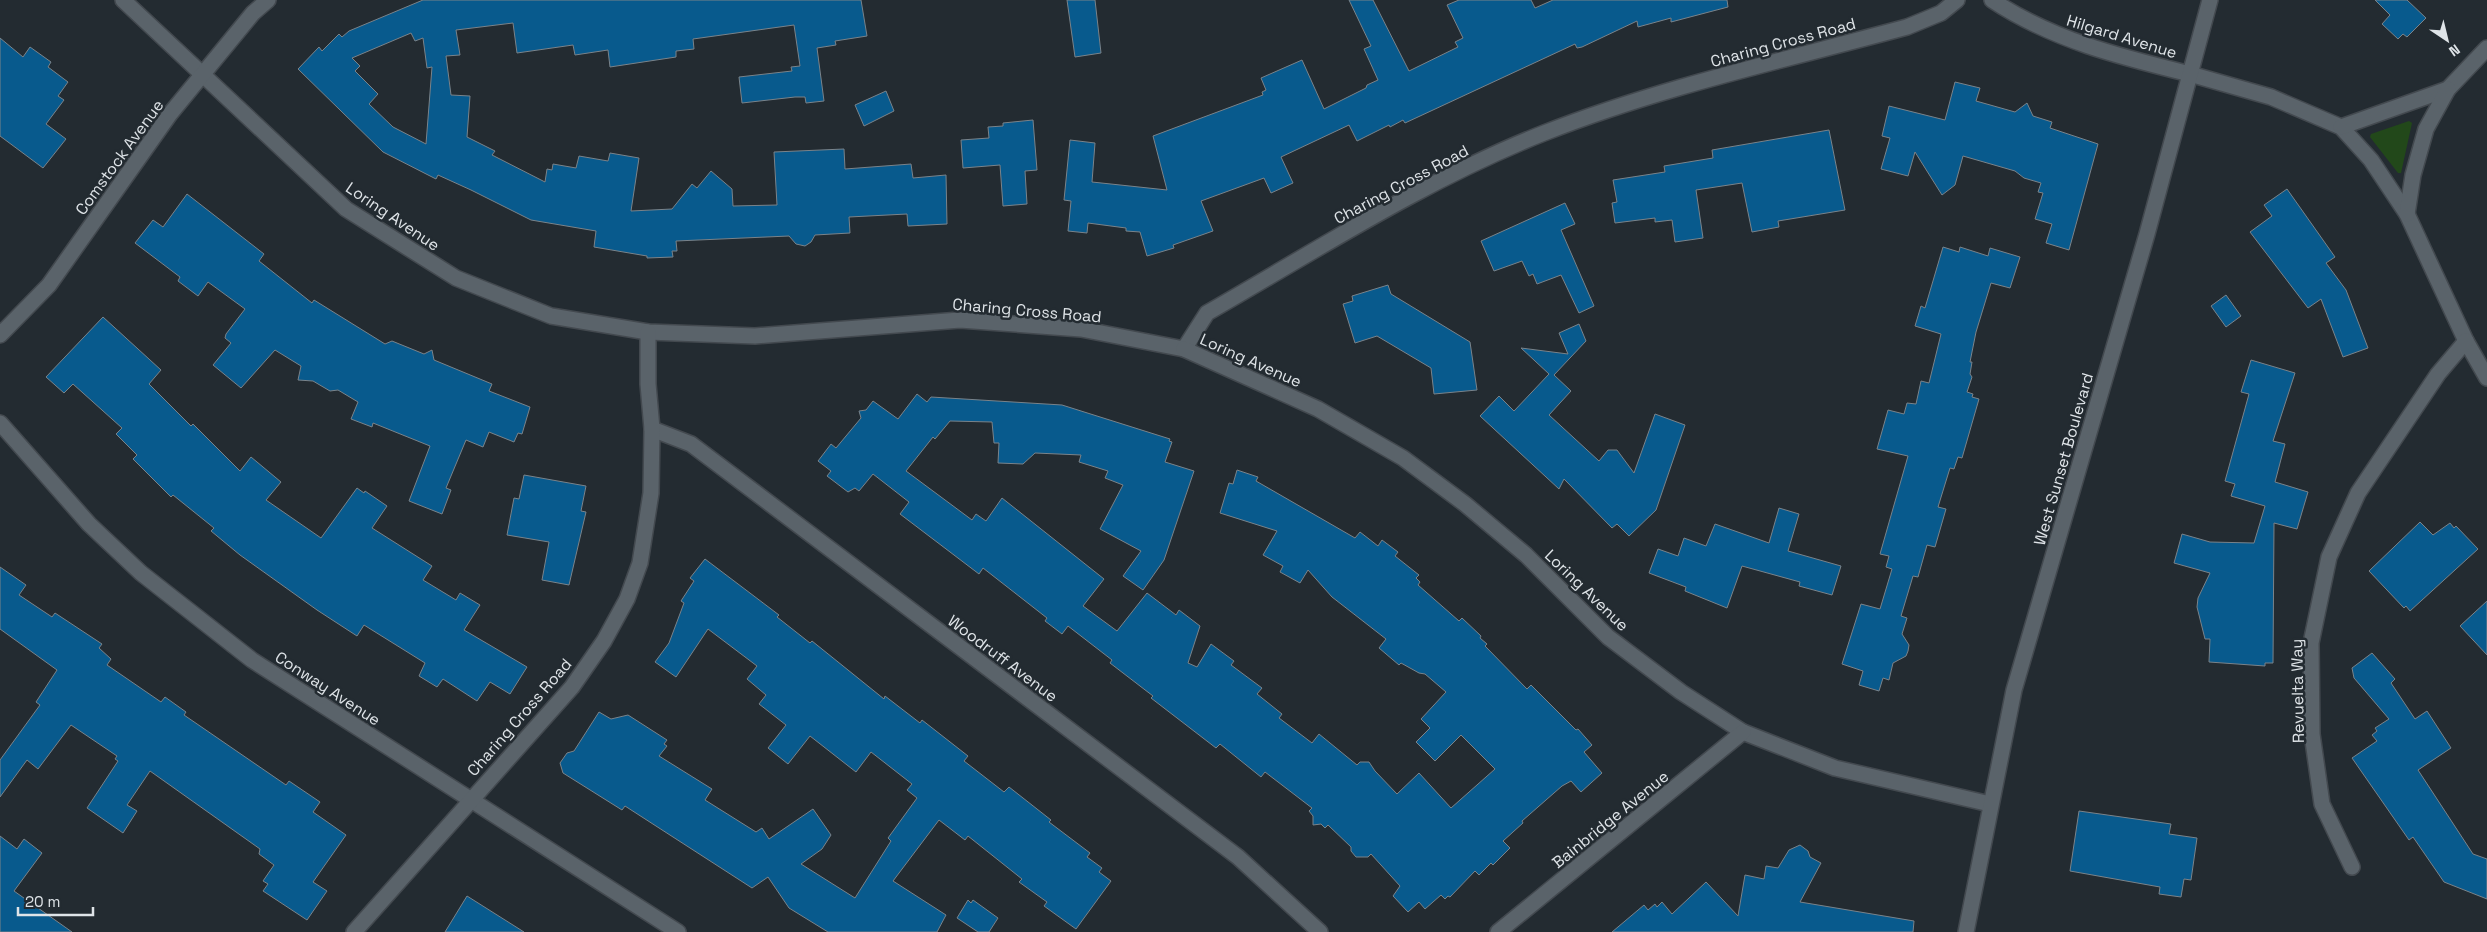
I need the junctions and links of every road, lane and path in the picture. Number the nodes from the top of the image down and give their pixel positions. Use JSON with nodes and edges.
{"nodes":[{"id":1,"x":123,"y":0,"type":"edge"},
{"id":2,"x":268,"y":0,"type":"edge"},
{"id":3,"x":1957,"y":0,"type":"edge"},
{"id":4,"x":1992,"y":0,"type":"edge"},
{"id":5,"x":2210,"y":0,"type":"edge"},
{"id":6,"x":2487,"y":48,"type":"edge"},
{"id":7,"x":2190,"y":74,"type":"junction"},
{"id":8,"x":202,"y":75,"type":"junction"},
{"id":9,"x":2448,"y":89,"type":"junction"},
{"id":10,"x":2341,"y":128,"type":"junction"},
{"id":11,"x":2407,"y":214,"type":"junction"},
{"id":12,"x":648,"y":332,"type":"junction"},
{"id":13,"x":0,"y":335,"type":"edge"},
{"id":14,"x":2466,"y":341,"type":"junction"},
{"id":15,"x":1184,"y":349,"type":"junction"},
{"id":16,"x":2487,"y":378,"type":"edge"},
{"id":17,"x":0,"y":423,"type":"edge"},
{"id":18,"x":652,"y":429,"type":"junction"},
{"id":19,"x":1743,"y":732,"type":"junction"},
{"id":20,"x":470,"y":800,"type":"junction"},
{"id":21,"x":1990,"y":804,"type":"junction"},
{"id":22,"x":2352,"y":867,"type":"dead end"},
{"id":23,"x":354,"y":932,"type":"edge"},
{"id":24,"x":678,"y":932,"type":"edge"},
{"id":25,"x":1320,"y":932,"type":"edge"},
{"id":26,"x":1498,"y":932,"type":"edge"},
{"id":27,"x":1966,"y":932,"type":"edge"}],
"edges":[{"from":1,"to":8,"type":"street","name":"Loring Avenue"},
{"from":2,"to":8,"type":"street","name":"Comstock Avenue"},
{"from":3,"to":15,"type":"street","name":"Charing Cross Road"},
{"from":4,"to":7,"type":"street","name":"Hilgard Avenue"},
{"from":5,"to":7,"type":"street","name":"West Sunset Boulevard"},
{"from":6,"to":9,"type":"street"},
{"from":7,"to":10,"type":"street","name":"Hilgard Avenue"},
{"from":7,"to":21,"type":"street","name":"West Sunset Boulevard"},
{"from":8,"to":12,"type":"street","name":"Loring Avenue"},
{"from":8,"to":13,"type":"street","name":"Comstock Avenue"},
{"from":9,"to":10,"type":"street"},
{"from":9,"to":11,"type":"street"},
{"from":10,"to":11,"type":"street"},
{"from":11,"to":14,"type":"street"},
{"from":12,"to":15,"type":"street","name":"Charing Cross Road"},
{"from":12,"to":18,"type":"street","name":"Charing Cross Road"},
{"from":14,"to":16,"type":"street"},
{"from":14,"to":22,"type":"street","name":"Revuelta Way"},
{"from":15,"to":19,"type":"street","name":"Loring Avenue"},
{"from":17,"to":20,"type":"street","name":"Conway Avenue"},
{"from":18,"to":20,"type":"street","name":"Charing Cross Road"},
{"from":18,"to":25,"type":"street","name":"Woodruff Avenue"},
{"from":19,"to":21,"type":"street","name":"Loring Avenue"},
{"from":19,"to":26,"type":"street","name":"Bainbridge Avenue"},
{"from":20,"to":23,"type":"street","name":"Charing Cross Road"},
{"from":20,"to":24,"type":"street","name":"Conway Avenue"},
{"from":21,"to":27,"type":"street","name":"West Sunset Boulevard"}]}
